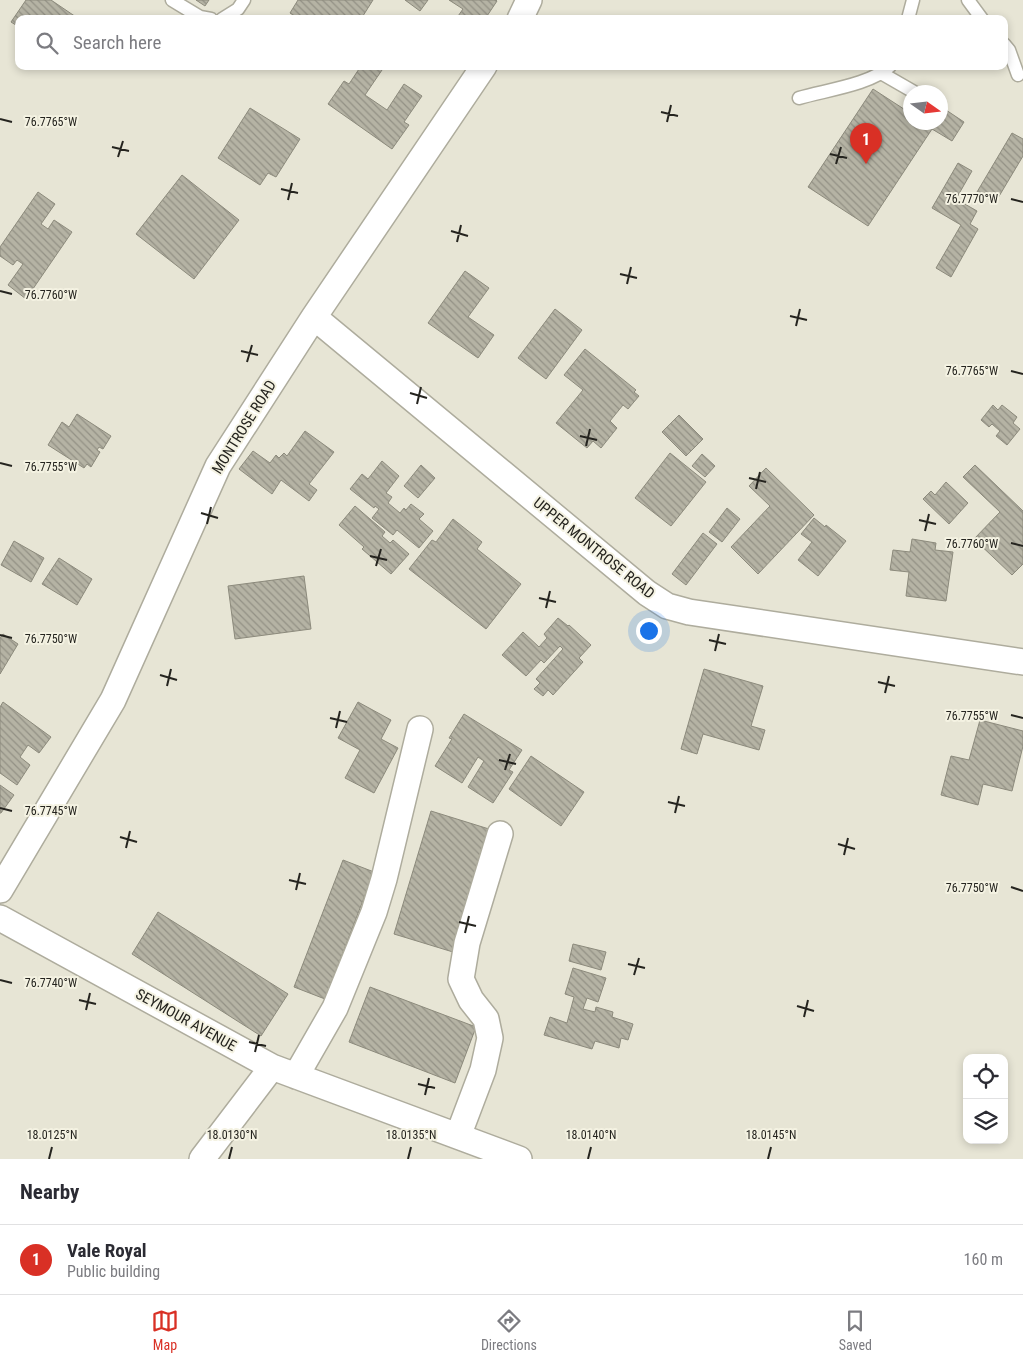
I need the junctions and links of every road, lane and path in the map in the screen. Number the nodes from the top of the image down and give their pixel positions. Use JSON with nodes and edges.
{"nodes":[{"id":1,"x":172,"y":0,"type":"edge"},
{"id":2,"x":244,"y":0,"type":"edge"},
{"id":3,"x":529,"y":0,"type":"edge"},
{"id":4,"x":913,"y":0,"type":"edge"},
{"id":5,"x":968,"y":0,"type":"edge"},
{"id":6,"x":198,"y":15,"type":"edge"},
{"id":7,"x":228,"y":15,"type":"edge"},
{"id":8,"x":522,"y":15,"type":"edge"},
{"id":9,"x":909,"y":15,"type":"edge"},
{"id":10,"x":979,"y":15,"type":"edge"},
{"id":11,"x":1008,"y":49,"type":"edge"},
{"id":12,"x":481,"y":70,"type":"edge"},
{"id":13,"x":886,"y":70,"type":"edge"},
{"id":14,"x":1018,"y":75,"type":"dead end"},
{"id":15,"x":905,"y":85,"type":"edge"},
{"id":16,"x":799,"y":98,"type":"dead end"},
{"id":17,"x":314,"y":317,"type":"junction"},
{"id":18,"x":1023,"y":662,"type":"edge"},
{"id":19,"x":420,"y":729,"type":"dead end"},
{"id":20,"x":500,"y":834,"type":"dead end"},
{"id":21,"x":0,"y":890,"type":"edge"},
{"id":22,"x":0,"y":918,"type":"edge"},
{"id":23,"x":272,"y":1067,"type":"junction"},
{"id":24,"x":296,"y":1076,"type":"junction"},
{"id":25,"x":458,"y":1136,"type":"junction"},
{"id":26,"x":489,"y":1154,"type":"edge"},
{"id":27,"x":202,"y":1159,"type":"edge"},
{"id":28,"x":518,"y":1159,"type":"edge"}],
"edges":[{"from":1,"to":6,"type":"lane"},
{"from":2,"to":7,"type":"lane"},
{"from":3,"to":8,"type":"street"},
{"from":4,"to":9,"type":"lane"},
{"from":5,"to":10,"type":"lane"},
{"from":11,"to":14,"type":"lane"},
{"from":12,"to":17,"type":"street","name":"MONTROSE ROAD"},
{"from":13,"to":15,"type":"lane"},
{"from":13,"to":16,"type":"lane"},
{"from":17,"to":18,"type":"street","name":"UPPER MONTROSE ROAD"},
{"from":17,"to":21,"type":"street","name":"MONTROSE ROAD"},
{"from":19,"to":24,"type":"street"},
{"from":20,"to":25,"type":"street"},
{"from":22,"to":23,"type":"street","name":"SEYMOUR AVENUE"},
{"from":23,"to":24,"type":"street","name":"SEYMOUR AVENUE"},
{"from":23,"to":27,"type":"street"},
{"from":24,"to":25,"type":"street","name":"SEYMOUR AVENUE"},
{"from":25,"to":26,"type":"street","name":"SEYMOUR AVENUE"},
{"from":26,"to":28,"type":"street","name":"SEYMOUR AVENUE"}]}
